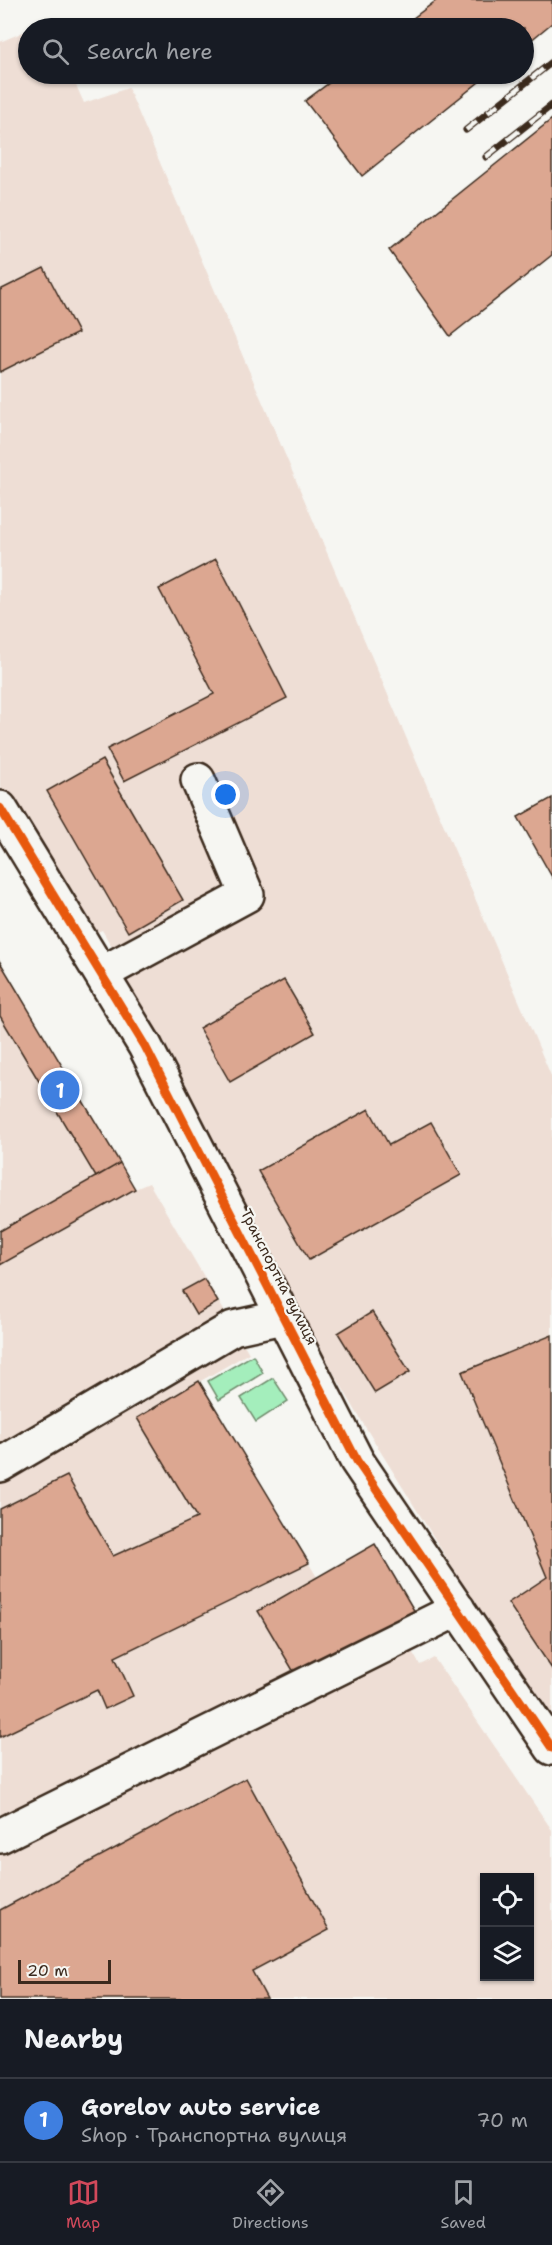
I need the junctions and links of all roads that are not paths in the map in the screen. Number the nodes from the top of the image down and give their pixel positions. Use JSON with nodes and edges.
{"nodes":[{"id":1,"x":198,"y":780,"type":"dead end"},
{"id":2,"x":0,"y":808,"type":"edge"},
{"id":3,"x":101,"y":974,"type":"junction"},
{"id":4,"x":283,"y":1317,"type":"junction"},
{"id":5,"x":0,"y":1465,"type":"edge"},
{"id":6,"x":458,"y":1610,"type":"junction"},
{"id":7,"x":552,"y":1748,"type":"edge"},
{"id":8,"x":0,"y":1836,"type":"edge"}],
"edges":[{"from":1,"to":3,"type":"street"},
{"from":2,"to":3,"type":"street","name":"Транспортна вулиця"},
{"from":3,"to":4,"type":"street","name":"Транспортна вулиця"},
{"from":4,"to":5,"type":"street"},
{"from":4,"to":6,"type":"street","name":"Транспортна вулиця"},
{"from":6,"to":7,"type":"street","name":"Транспортна вулиця"},
{"from":6,"to":8,"type":"street"}]}
